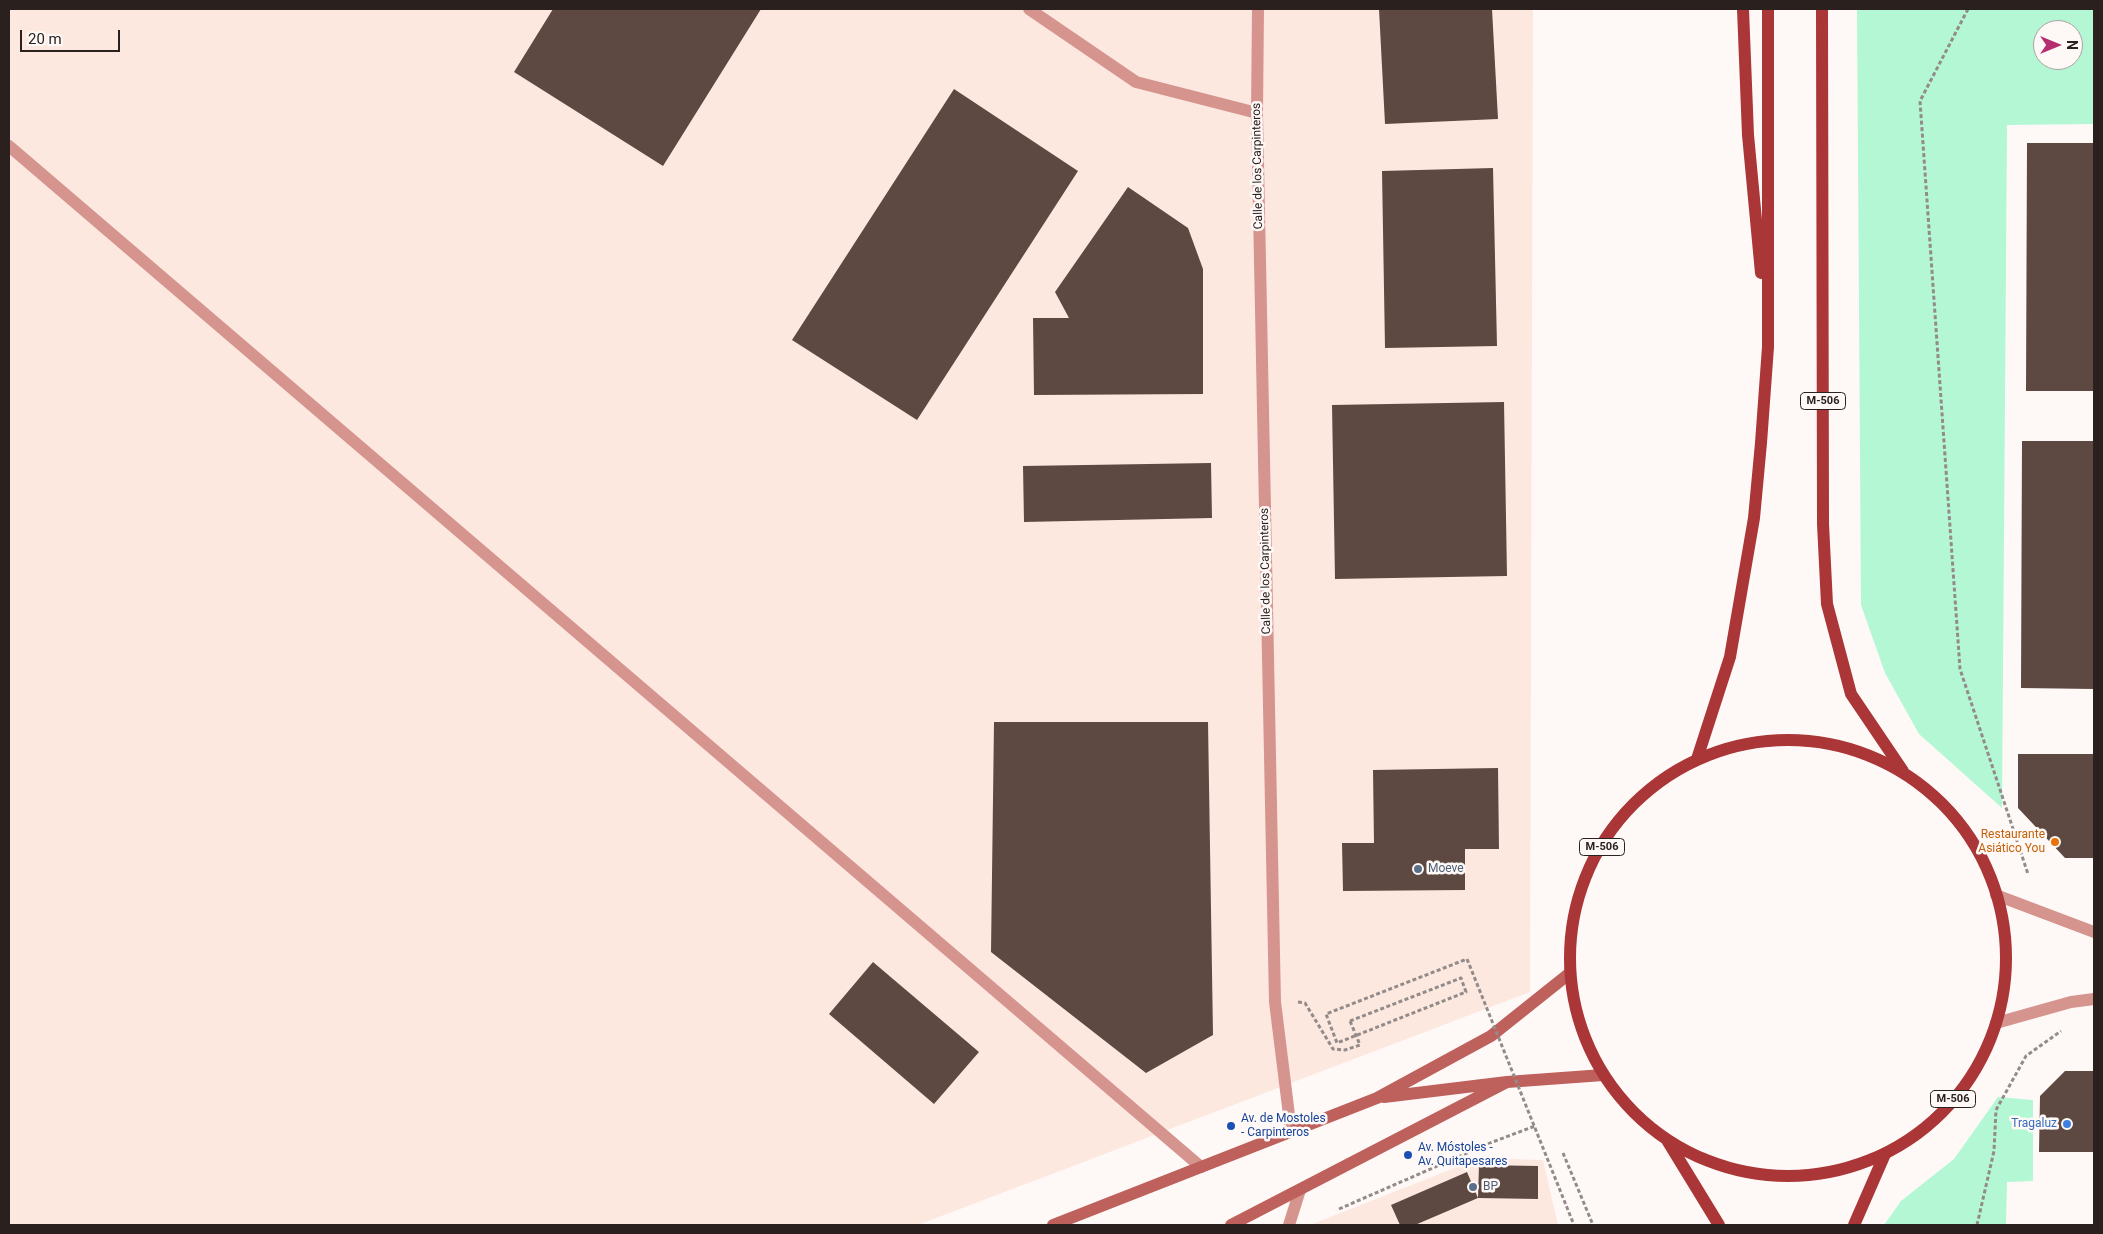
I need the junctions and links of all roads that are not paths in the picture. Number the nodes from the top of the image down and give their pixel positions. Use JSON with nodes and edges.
{"nodes":[{"id":1,"x":1030,"y":9,"type":"edge"},
{"id":2,"x":1258,"y":9,"type":"edge"},
{"id":3,"x":1742,"y":9,"type":"edge"},
{"id":4,"x":1768,"y":9,"type":"edge"},
{"id":5,"x":1822,"y":9,"type":"edge"},
{"id":6,"x":1257,"y":114,"type":"junction"},
{"id":7,"x":9,"y":146,"type":"edge"},
{"id":8,"x":1768,"y":347,"type":"junction"},
{"id":9,"x":1697,"y":760,"type":"junction"},
{"id":10,"x":1904,"y":773,"type":"junction"},
{"id":11,"x":1996,"y":895,"type":"junction"},
{"id":12,"x":2094,"y":932,"type":"edge"},
{"id":13,"x":1570,"y":972,"type":"junction"},
{"id":14,"x":2094,"y":999,"type":"edge"},
{"id":15,"x":1996,"y":1023,"type":"junction"},
{"id":16,"x":1603,"y":1075,"type":"junction"},
{"id":17,"x":1507,"y":1082,"type":"junction"},
{"id":18,"x":1377,"y":1098,"type":"junction"},
{"id":19,"x":1291,"y":1132,"type":"junction"},
{"id":20,"x":1667,"y":1140,"type":"junction"},
{"id":21,"x":1885,"y":1154,"type":"junction"},
{"id":22,"x":1201,"y":1166,"type":"junction"},
{"id":23,"x":1300,"y":1190,"type":"junction"},
{"id":24,"x":1053,"y":1225,"type":"edge"},
{"id":25,"x":1231,"y":1225,"type":"edge"},
{"id":26,"x":1289,"y":1225,"type":"edge"},
{"id":27,"x":1719,"y":1225,"type":"edge"},
{"id":28,"x":1854,"y":1225,"type":"edge"}],
"edges":[{"from":1,"to":6,"type":"street"},
{"from":2,"to":6,"type":"street","name":"Calle de los Carpinteros"},
{"from":3,"to":8,"type":"main road"},
{"from":4,"to":8,"type":"main road"},
{"from":5,"to":10,"type":"main road","number":"M-506"},
{"from":6,"to":19,"type":"street","name":"Calle de los Carpinteros"},
{"from":7,"to":22,"type":"street"},
{"from":8,"to":9,"type":"main road"},
{"from":9,"to":10,"type":"main road","number":"M-506"},
{"from":9,"to":13,"type":"main road","number":"M-506"},
{"from":10,"to":11,"type":"main road","number":"M-506"},
{"from":11,"to":12,"type":"street"},
{"from":11,"to":15,"type":"main road","number":"M-506"},
{"from":13,"to":16,"type":"main road","number":"M-506"},
{"from":13,"to":18,"type":"main road"},
{"from":14,"to":15,"type":"street"},
{"from":15,"to":21,"type":"main road","number":"M-506"},
{"from":16,"to":17,"type":"main road"},
{"from":16,"to":20,"type":"main road","number":"M-506"},
{"from":17,"to":18,"type":"main road"},
{"from":17,"to":23,"type":"main road"},
{"from":18,"to":19,"type":"main road"},
{"from":19,"to":22,"type":"main road"},
{"from":20,"to":21,"type":"main road","number":"M-506"},
{"from":20,"to":27,"type":"main road","number":"M-506"},
{"from":21,"to":28,"type":"main road"},
{"from":22,"to":24,"type":"main road"},
{"from":23,"to":25,"type":"main road"},
{"from":23,"to":26,"type":"street"}]}
